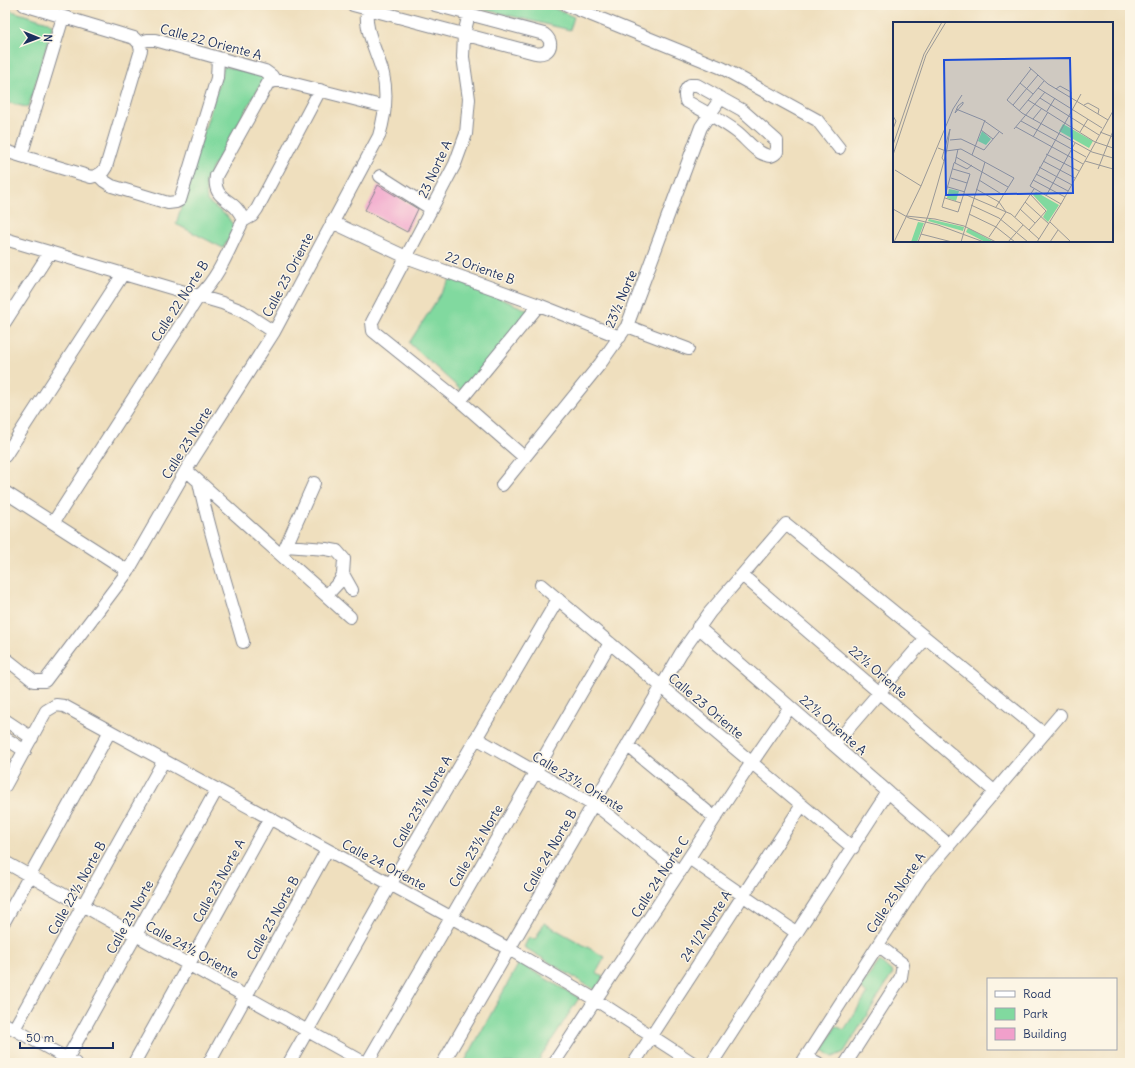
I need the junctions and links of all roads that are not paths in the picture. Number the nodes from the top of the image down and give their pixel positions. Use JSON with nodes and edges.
{"nodes":[{"id":1,"x":24,"y":5,"type":"edge"},
{"id":2,"x":353,"y":5,"type":"edge"},
{"id":3,"x":435,"y":5,"type":"edge"},
{"id":4,"x":567,"y":5,"type":"edge"},
{"id":5,"x":368,"y":7,"type":"edge"},
{"id":6,"x":49,"y":9,"type":"edge"},
{"id":7,"x":469,"y":14,"type":"junction"},
{"id":8,"x":63,"y":17,"type":"junction"},
{"id":9,"x":464,"y":34,"type":"junction"},
{"id":10,"x":139,"y":43,"type":"junction"},
{"id":11,"x":218,"y":58,"type":"junction"},
{"id":12,"x":275,"y":81,"type":"junction"},
{"id":13,"x":320,"y":90,"type":"junction"},
{"id":14,"x":721,"y":98,"type":"junction"},
{"id":15,"x":385,"y":107,"type":"junction"},
{"id":16,"x":709,"y":114,"type":"junction"},
{"id":17,"x":839,"y":148,"type":"dead end"},
{"id":18,"x":6,"y":154,"type":"edge"},
{"id":19,"x":21,"y":156,"type":"junction"},
{"id":20,"x":98,"y":175,"type":"junction"},
{"id":21,"x":380,"y":176,"type":"dead end"},
{"id":22,"x":430,"y":212,"type":"junction"},
{"id":23,"x":243,"y":221,"type":"junction"},
{"id":24,"x":332,"y":222,"type":"junction"},
{"id":25,"x":5,"y":239,"type":"edge"},
{"id":26,"x":50,"y":252,"type":"junction"},
{"id":27,"x":406,"y":257,"type":"junction"},
{"id":28,"x":123,"y":274,"type":"junction"},
{"id":29,"x":199,"y":296,"type":"junction"},
{"id":30,"x":539,"y":305,"type":"junction"},
{"id":31,"x":5,"y":322,"type":"edge"},
{"id":32,"x":627,"y":326,"type":"junction"},
{"id":33,"x":274,"y":332,"type":"junction"},
{"id":34,"x":620,"y":337,"type":"junction"},
{"id":35,"x":688,"y":349,"type":"dead end"},
{"id":36,"x":460,"y":401,"type":"junction"},
{"id":37,"x":5,"y":456,"type":"edge"},
{"id":38,"x":524,"y":457,"type":"junction"},
{"id":39,"x":186,"y":470,"type":"junction"},
{"id":40,"x":199,"y":482,"type":"junction"},
{"id":41,"x":314,"y":483,"type":"dead end"},
{"id":42,"x":502,"y":485,"type":"dead end"},
{"id":43,"x":5,"y":492,"type":"edge"},
{"id":44,"x":53,"y":523,"type":"junction"},
{"id":45,"x":284,"y":551,"type":"junction"},
{"id":46,"x":128,"y":571,"type":"junction"},
{"id":47,"x":343,"y":574,"type":"junction"},
{"id":48,"x":742,"y":575,"type":"junction"},
{"id":49,"x":541,"y":585,"type":"dead end"},
{"id":50,"x":352,"y":590,"type":"dead end"},
{"id":51,"x":327,"y":595,"type":"junction"},
{"id":52,"x":558,"y":599,"type":"junction"},
{"id":53,"x":350,"y":617,"type":"dead end"},
{"id":54,"x":698,"y":627,"type":"junction"},
{"id":55,"x":926,"y":638,"type":"junction"},
{"id":56,"x":243,"y":642,"type":"dead end"},
{"id":57,"x":610,"y":643,"type":"junction"},
{"id":58,"x":5,"y":658,"type":"edge"},
{"id":59,"x":661,"y":686,"type":"junction"},
{"id":60,"x":879,"y":692,"type":"junction"},
{"id":61,"x":790,"y":707,"type":"junction"},
{"id":62,"x":1060,"y":715,"type":"dead end"},
{"id":63,"x":5,"y":720,"type":"edge"},
{"id":64,"x":110,"y":731,"type":"junction"},
{"id":65,"x":1044,"y":734,"type":"junction"},
{"id":66,"x":5,"y":738,"type":"edge"},
{"id":67,"x":32,"y":738,"type":"junction"},
{"id":68,"x":476,"y":738,"type":"junction"},
{"id":69,"x":627,"y":745,"type":"junction"},
{"id":70,"x":834,"y":745,"type":"junction"},
{"id":71,"x":25,"y":751,"type":"junction"},
{"id":72,"x":164,"y":760,"type":"junction"},
{"id":73,"x":751,"y":762,"type":"junction"},
{"id":74,"x":536,"y":772,"type":"junction"},
{"id":75,"x":5,"y":786,"type":"edge"},
{"id":76,"x":217,"y":789,"type":"junction"},
{"id":77,"x":888,"y":792,"type":"junction"},
{"id":78,"x":994,"y":792,"type":"junction"},
{"id":79,"x":593,"y":804,"type":"junction"},
{"id":80,"x":802,"y":805,"type":"junction"},
{"id":81,"x":270,"y":818,"type":"junction"},
{"id":82,"x":715,"y":818,"type":"junction"},
{"id":83,"x":949,"y":845,"type":"junction"},
{"id":84,"x":853,"y":848,"type":"junction"},
{"id":85,"x":327,"y":850,"type":"junction"},
{"id":86,"x":689,"y":858,"type":"junction"},
{"id":87,"x":5,"y":862,"type":"edge"},
{"id":88,"x":680,"y":872,"type":"junction"},
{"id":89,"x":30,"y":875,"type":"junction"},
{"id":90,"x":390,"y":885,"type":"junction"},
{"id":91,"x":743,"y":896,"type":"junction"},
{"id":92,"x":83,"y":905,"type":"junction"},
{"id":93,"x":451,"y":917,"type":"junction"},
{"id":94,"x":5,"y":920,"type":"edge"},
{"id":95,"x":797,"y":933,"type":"junction"},
{"id":96,"x":136,"y":935,"type":"junction"},
{"id":97,"x":878,"y":946,"type":"junction"},
{"id":98,"x":509,"y":949,"type":"junction"},
{"id":99,"x":189,"y":964,"type":"junction"},
{"id":100,"x":246,"y":996,"type":"junction"},
{"id":101,"x":596,"y":1000,"type":"junction"},
{"id":102,"x":9,"y":1026,"type":"edge"},
{"id":103,"x":307,"y":1031,"type":"junction"},
{"id":104,"x":651,"y":1036,"type":"junction"},
{"id":105,"x":804,"y":1060,"type":"edge"},
{"id":106,"x":71,"y":1061,"type":"edge"},
{"id":107,"x":134,"y":1063,"type":"edge"},
{"id":108,"x":209,"y":1063,"type":"edge"},
{"id":109,"x":289,"y":1063,"type":"edge"},
{"id":110,"x":366,"y":1063,"type":"edge"},
{"id":111,"x":443,"y":1063,"type":"edge"},
{"id":112,"x":554,"y":1063,"type":"edge"},
{"id":113,"x":634,"y":1063,"type":"edge"},
{"id":114,"x":693,"y":1063,"type":"edge"},
{"id":115,"x":712,"y":1063,"type":"edge"},
{"id":116,"x":818,"y":1063,"type":"edge"},
{"id":117,"x":846,"y":1063,"type":"edge"}],
"edges":[{"from":1,"to":6,"type":"street","name":"Calle 22 Oriente A"},
{"from":2,"to":5,"type":"street"},
{"from":3,"to":7,"type":"street"},
{"from":4,"to":17,"type":"street"},
{"from":5,"to":9,"type":"street"},
{"from":5,"to":15,"type":"street","name":"Calle 23 Oriente"},
{"from":6,"to":8,"type":"street","name":"Calle 22 Oriente A"},
{"from":7,"to":9,"type":"street","name":"23 Norte A"},
{"from":7,"to":9,"type":"street"},
{"from":8,"to":10,"type":"street","name":"Calle 22 Oriente A"},
{"from":8,"to":19,"type":"street"},
{"from":9,"to":22,"type":"street","name":"23 Norte A"},
{"from":10,"to":11,"type":"street","name":"Calle 22 Oriente A"},
{"from":10,"to":20,"type":"street"},
{"from":11,"to":12,"type":"street","name":"Calle 22 Oriente A"},
{"from":11,"to":20,"type":"street"},
{"from":12,"to":13,"type":"street"},
{"from":12,"to":23,"type":"street"},
{"from":13,"to":15,"type":"street"},
{"from":13,"to":23,"type":"street","name":"Calle 22 Norte B"},
{"from":14,"to":16,"type":"street","name":"23½ Norte"},
{"from":14,"to":16,"type":"street"},
{"from":14,"to":16,"type":"street"},
{"from":15,"to":24,"type":"street","name":"Calle 23 Oriente"},
{"from":16,"to":32,"type":"street","name":"23½ Norte"},
{"from":18,"to":19,"type":"street"},
{"from":19,"to":20,"type":"street"},
{"from":21,"to":22,"type":"street"},
{"from":22,"to":27,"type":"street","name":"23 Norte A"},
{"from":23,"to":29,"type":"street","name":"Calle 22 Norte B"},
{"from":24,"to":27,"type":"street","name":"22 Oriente B"},
{"from":24,"to":33,"type":"street","name":"Calle 23 Oriente"},
{"from":25,"to":26,"type":"street","name":"Calle 23 Oriente"},
{"from":26,"to":28,"type":"street","name":"Calle 23 Oriente"},
{"from":26,"to":31,"type":"street"},
{"from":27,"to":30,"type":"street","name":"22 Oriente B"},
{"from":27,"to":36,"type":"street","name":"23 Norte A"},
{"from":28,"to":29,"type":"street","name":"Calle 23 Oriente"},
{"from":28,"to":37,"type":"street"},
{"from":29,"to":33,"type":"street","name":"Calle 23 Oriente"},
{"from":29,"to":44,"type":"street","name":"Calle 22 Norte B"},
{"from":30,"to":34,"type":"street","name":"22 Oriente B"},
{"from":30,"to":36,"type":"street"},
{"from":32,"to":34,"type":"street","name":"23½ Norte"},
{"from":32,"to":35,"type":"street"},
{"from":33,"to":39,"type":"street","name":"Calle 23 Norte"},
{"from":34,"to":38,"type":"street","name":"23½ Norte"},
{"from":36,"to":38,"type":"street"},
{"from":38,"to":42,"type":"street","name":"23½ Norte"},
{"from":39,"to":40,"type":"street"},
{"from":39,"to":46,"type":"street","name":"Calle 23 Norte"},
{"from":40,"to":45,"type":"street"},
{"from":40,"to":56,"type":"street"},
{"from":41,"to":45,"type":"street"},
{"from":43,"to":44,"type":"street"},
{"from":44,"to":46,"type":"street"},
{"from":45,"to":47,"type":"street"},
{"from":45,"to":51,"type":"street"},
{"from":46,"to":58,"type":"street","name":"Calle 23 Norte"},
{"from":47,"to":50,"type":"street"},
{"from":47,"to":51,"type":"street"},
{"from":48,"to":54,"type":"street","name":"Calle 24 Norte B"},
{"from":48,"to":55,"type":"street","name":"Calle 24 Norte B"},
{"from":48,"to":60,"type":"street","name":"22½ Oriente"},
{"from":49,"to":52,"type":"street","name":"Calle 23 Oriente"},
{"from":51,"to":53,"type":"street"},
{"from":52,"to":57,"type":"street","name":"Calle 23 Oriente"},
{"from":52,"to":68,"type":"street","name":"Calle 23½ Norte A"},
{"from":54,"to":59,"type":"street","name":"Calle 24 Norte B"},
{"from":54,"to":61,"type":"street","name":"22½ Oriente A"},
{"from":55,"to":60,"type":"street"},
{"from":55,"to":65,"type":"street"},
{"from":57,"to":59,"type":"street","name":"Calle 23 Oriente"},
{"from":57,"to":74,"type":"street","name":"Calle 23½ Norte"},
{"from":59,"to":69,"type":"street","name":"Calle 24 Norte B"},
{"from":59,"to":73,"type":"street","name":"Calle 23 Oriente"},
{"from":60,"to":70,"type":"street"},
{"from":60,"to":78,"type":"street","name":"22½ Oriente"},
{"from":61,"to":70,"type":"street","name":"22½ Oriente A"},
{"from":61,"to":73,"type":"street","name":"Calle 24 Norte C"},
{"from":62,"to":65,"type":"street","name":"Calle 25 Norte A"},
{"from":63,"to":67,"type":"street"},
{"from":64,"to":67,"type":"street","name":"Calle 24 Oriente"},
{"from":64,"to":72,"type":"street","name":"Calle 24 Oriente"},
{"from":64,"to":89,"type":"street"},
{"from":65,"to":78,"type":"street","name":"Calle 25 Norte A"},
{"from":66,"to":71,"type":"street"},
{"from":67,"to":71,"type":"street"},
{"from":68,"to":74,"type":"street","name":"Calle 23½ Oriente"},
{"from":68,"to":90,"type":"street","name":"Calle 23½ Norte A"},
{"from":69,"to":79,"type":"street","name":"Calle 24 Norte B"},
{"from":69,"to":82,"type":"street"},
{"from":70,"to":77,"type":"street","name":"22½ Oriente A"},
{"from":71,"to":75,"type":"street"},
{"from":72,"to":76,"type":"street","name":"Calle 24 Oriente"},
{"from":72,"to":92,"type":"street","name":"Calle 22½ Norte B"},
{"from":73,"to":80,"type":"street","name":"Calle 23 Oriente"},
{"from":73,"to":82,"type":"street","name":"Calle 24 Norte C"},
{"from":74,"to":79,"type":"street","name":"Calle 23½ Oriente"},
{"from":74,"to":93,"type":"street","name":"Calle 23½ Norte"},
{"from":76,"to":81,"type":"street","name":"Calle 24 Oriente"},
{"from":76,"to":96,"type":"street","name":"Calle 23 Norte"},
{"from":77,"to":83,"type":"street","name":"22½ Oriente A"},
{"from":77,"to":84,"type":"street"},
{"from":78,"to":83,"type":"street","name":"Calle 25 Norte A"},
{"from":79,"to":88,"type":"street","name":"Calle 23½ Oriente"},
{"from":79,"to":98,"type":"street","name":"Calle 24 Norte B"},
{"from":80,"to":84,"type":"street","name":"Calle 23 Oriente"},
{"from":80,"to":91,"type":"street","name":"24 1/2 Norte A"},
{"from":81,"to":85,"type":"street","name":"Calle 24 Oriente"},
{"from":81,"to":99,"type":"street","name":"Calle 23 Norte A"},
{"from":82,"to":86,"type":"street","name":"Calle 24 Norte C"},
{"from":83,"to":97,"type":"street","name":"Calle 25 Norte A"},
{"from":84,"to":95,"type":"street"},
{"from":85,"to":90,"type":"street","name":"Calle 24 Oriente"},
{"from":85,"to":100,"type":"street","name":"Calle 23 Norte B"},
{"from":86,"to":88,"type":"street","name":"Calle 24 Norte C"},
{"from":86,"to":91,"type":"street"},
{"from":87,"to":89,"type":"street","name":"Calle 24½ Oriente"},
{"from":88,"to":101,"type":"street","name":"Calle 24 Norte C"},
{"from":89,"to":92,"type":"street","name":"Calle 24½ Oriente"},
{"from":89,"to":94,"type":"street"},
{"from":90,"to":93,"type":"street","name":"Calle 24 Oriente"},
{"from":90,"to":103,"type":"street","name":"Calle 23½ Norte A"},
{"from":91,"to":95,"type":"street"},
{"from":91,"to":104,"type":"street","name":"24 1/2 Norte A"},
{"from":92,"to":96,"type":"street","name":"Calle 24½ Oriente"},
{"from":92,"to":102,"type":"street","name":"Calle 22½ Norte B"},
{"from":93,"to":98,"type":"street","name":"Calle 24 Oriente"},
{"from":93,"to":110,"type":"street","name":"Calle 23½ Norte"},
{"from":95,"to":115,"type":"street"},
{"from":96,"to":99,"type":"street","name":"Calle 24½ Oriente"},
{"from":96,"to":106,"type":"street","name":"Calle 23 Norte"},
{"from":97,"to":105,"type":"street","name":"Calle 25 Norte A"},
{"from":97,"to":117,"type":"street"},
{"from":98,"to":101,"type":"street","name":"Calle 24 Oriente"},
{"from":98,"to":111,"type":"street","name":"Calle 24 Norte B"},
{"from":99,"to":100,"type":"street","name":"Calle 24½ Oriente"},
{"from":99,"to":107,"type":"street","name":"Calle 23 Norte A"},
{"from":100,"to":103,"type":"street","name":"Calle 24½ Oriente"},
{"from":100,"to":108,"type":"street","name":"Calle 23 Norte B"},
{"from":101,"to":104,"type":"street","name":"Calle 24 Oriente"},
{"from":101,"to":112,"type":"street","name":"Calle 24 Norte C"},
{"from":102,"to":106,"type":"street"},
{"from":103,"to":109,"type":"street","name":"Calle 23½ Norte A"},
{"from":103,"to":110,"type":"street","name":"Calle 24½ Oriente"},
{"from":104,"to":113,"type":"street","name":"24 1/2 Norte A"},
{"from":104,"to":114,"type":"street","name":"Calle 24 Oriente"},
{"from":105,"to":116,"type":"street"}]}
